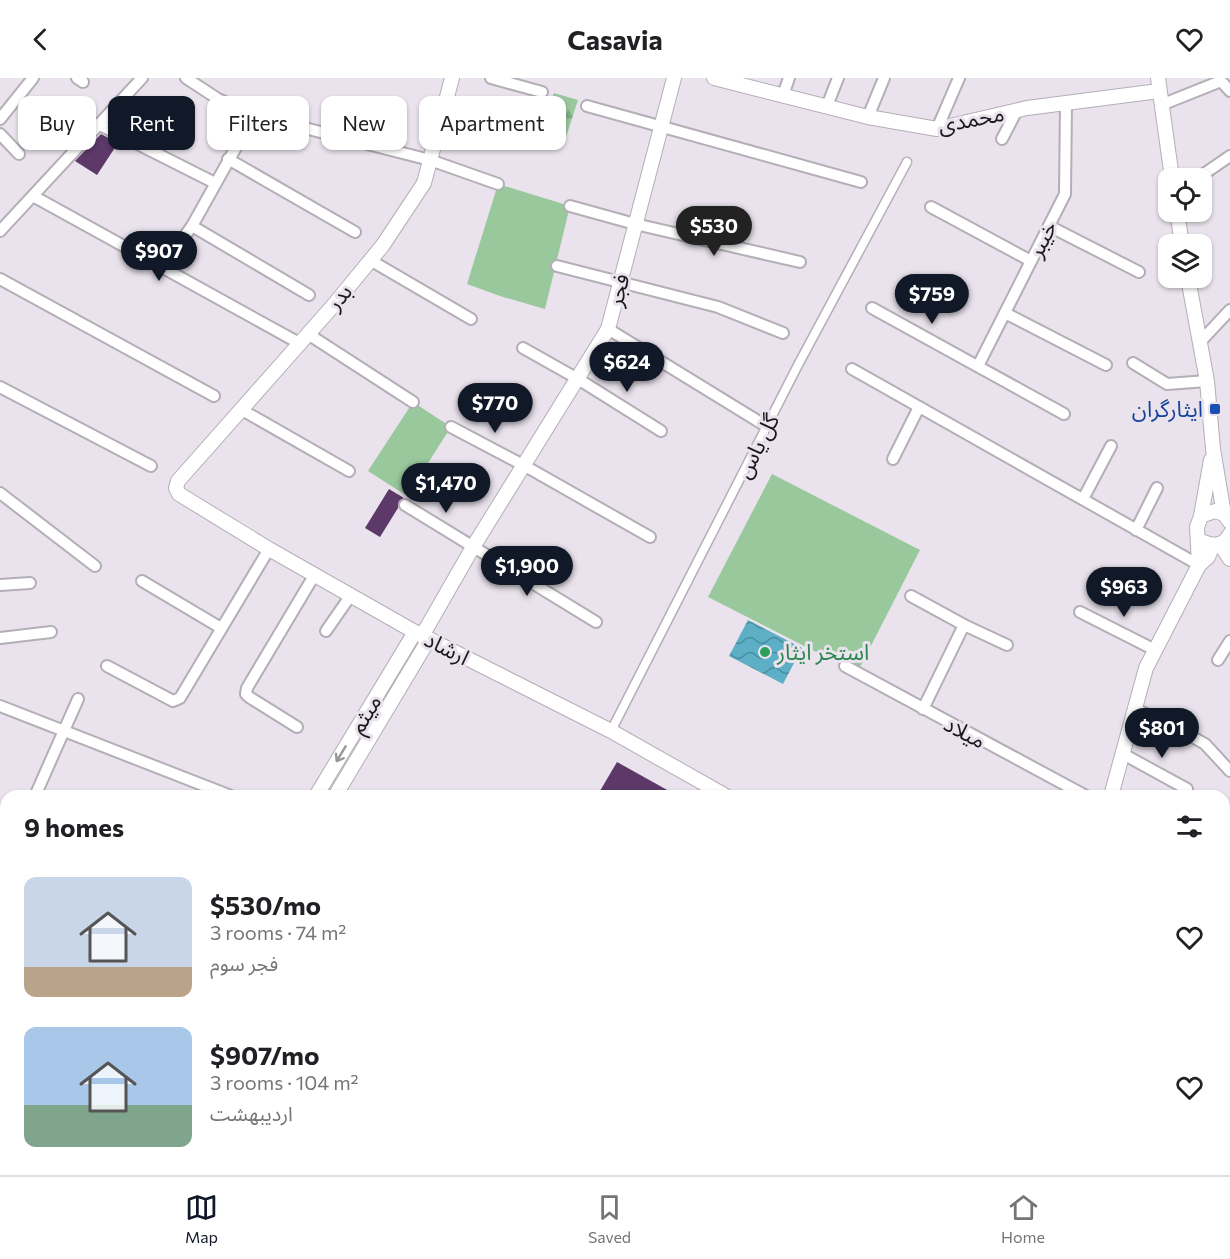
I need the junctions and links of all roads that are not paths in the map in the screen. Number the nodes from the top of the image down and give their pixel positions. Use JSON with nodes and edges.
{"nodes":[{"id":1,"x":17,"y":78,"type":"edge"},
{"id":2,"x":142,"y":78,"type":"edge"},
{"id":3,"x":186,"y":78,"type":"edge"},
{"id":4,"x":452,"y":78,"type":"edge"},
{"id":5,"x":492,"y":78,"type":"edge"},
{"id":6,"x":674,"y":78,"type":"edge"},
{"id":7,"x":714,"y":78,"type":"edge"},
{"id":8,"x":789,"y":78,"type":"edge"},
{"id":9,"x":838,"y":78,"type":"edge"},
{"id":10,"x":884,"y":78,"type":"edge"},
{"id":11,"x":959,"y":78,"type":"edge"},
{"id":12,"x":30,"y":82,"type":"edge"},
{"id":13,"x":743,"y":82,"type":"edge"},
{"id":14,"x":1159,"y":84,"type":"edge"},
{"id":15,"x":1230,"y":91,"type":"edge"},
{"id":16,"x":542,"y":92,"type":"dead end"},
{"id":17,"x":783,"y":95,"type":"junction"},
{"id":18,"x":213,"y":96,"type":"edge"},
{"id":19,"x":1066,"y":103,"type":"junction"},
{"id":20,"x":1161,"y":105,"type":"junction"},
{"id":21,"x":587,"y":106,"type":"dead end"},
{"id":22,"x":827,"y":106,"type":"junction"},
{"id":23,"x":1017,"y":110,"type":"junction"},
{"id":24,"x":868,"y":117,"type":"junction"},
{"id":25,"x":0,"y":119,"type":"edge"},
{"id":26,"x":98,"y":124,"type":"junction"},
{"id":27,"x":662,"y":125,"type":"junction"},
{"id":28,"x":309,"y":129,"type":"edge"},
{"id":29,"x":937,"y":129,"type":"junction"},
{"id":30,"x":0,"y":134,"type":"edge"},
{"id":31,"x":1002,"y":139,"type":"dead end"},
{"id":32,"x":233,"y":150,"type":"edge"},
{"id":33,"x":19,"y":154,"type":"dead end"},
{"id":34,"x":1230,"y":156,"type":"edge"},
{"id":35,"x":228,"y":159,"type":"junction"},
{"id":36,"x":430,"y":160,"type":"junction"},
{"id":37,"x":907,"y":162,"type":"dead end"},
{"id":38,"x":1170,"y":168,"type":"edge"},
{"id":39,"x":1212,"y":168,"type":"edge"},
{"id":40,"x":861,"y":182,"type":"dead end"},
{"id":41,"x":215,"y":183,"type":"junction"},
{"id":42,"x":498,"y":184,"type":"dead end"},
{"id":43,"x":33,"y":196,"type":"junction"},
{"id":44,"x":570,"y":206,"type":"dead end"},
{"id":45,"x":931,"y":207,"type":"dead end"},
{"id":46,"x":635,"y":224,"type":"junction"},
{"id":47,"x":192,"y":226,"type":"junction"},
{"id":48,"x":1049,"y":226,"type":"junction"},
{"id":49,"x":0,"y":231,"type":"edge"},
{"id":50,"x":355,"y":232,"type":"dead end"},
{"id":51,"x":370,"y":260,"type":"junction"},
{"id":52,"x":1031,"y":261,"type":"junction"},
{"id":53,"x":800,"y":262,"type":"dead end"},
{"id":54,"x":557,"y":266,"type":"dead end"},
{"id":55,"x":162,"y":267,"type":"junction"},
{"id":56,"x":1139,"y":272,"type":"dead end"},
{"id":57,"x":0,"y":279,"type":"edge"},
{"id":58,"x":620,"y":282,"type":"junction"},
{"id":59,"x":1190,"y":288,"type":"edge"},
{"id":60,"x":309,"y":295,"type":"dead end"},
{"id":61,"x":872,"y":308,"type":"dead end"},
{"id":62,"x":1230,"y":310,"type":"edge"},
{"id":63,"x":1005,"y":313,"type":"junction"},
{"id":64,"x":471,"y":319,"type":"dead end"},
{"id":65,"x":608,"y":329,"type":"junction"},
{"id":66,"x":783,"y":333,"type":"dead end"},
{"id":67,"x":303,"y":339,"type":"junction"},
{"id":68,"x":1200,"y":342,"type":"junction"},
{"id":69,"x":523,"y":348,"type":"dead end"},
{"id":70,"x":1133,"y":363,"type":"dead end"},
{"id":71,"x":1106,"y":365,"type":"dead end"},
{"id":72,"x":978,"y":366,"type":"junction"},
{"id":73,"x":852,"y":369,"type":"dead end"},
{"id":74,"x":578,"y":379,"type":"junction"},
{"id":75,"x":1207,"y":381,"type":"junction"},
{"id":76,"x":0,"y":387,"type":"edge"},
{"id":77,"x":214,"y":396,"type":"dead end"},
{"id":78,"x":413,"y":402,"type":"dead end"},
{"id":79,"x":919,"y":407,"type":"junction"},
{"id":80,"x":242,"y":410,"type":"junction"},
{"id":81,"x":1064,"y":414,"type":"dead end"},
{"id":82,"x":766,"y":426,"type":"junction"},
{"id":83,"x":451,"y":427,"type":"dead end"},
{"id":84,"x":661,"y":431,"type":"dead end"},
{"id":85,"x":1111,"y":446,"type":"dead end"},
{"id":86,"x":1213,"y":449,"type":"junction"},
{"id":87,"x":893,"y":459,"type":"dead end"},
{"id":88,"x":525,"y":465,"type":"junction"},
{"id":89,"x":151,"y":466,"type":"dead end"},
{"id":90,"x":349,"y":471,"type":"dead end"},
{"id":91,"x":176,"y":488,"type":"joint"},
{"id":92,"x":1157,"y":489,"type":"dead end"},
{"id":93,"x":0,"y":493,"type":"edge"},
{"id":94,"x":1083,"y":499,"type":"junction"},
{"id":95,"x":405,"y":506,"type":"dead end"},
{"id":96,"x":1201,"y":516,"type":"junction"},
{"id":97,"x":1228,"y":518,"type":"edge"},
{"id":98,"x":1136,"y":530,"type":"junction"},
{"id":99,"x":1197,"y":533,"type":"junction"},
{"id":100,"x":650,"y":537,"type":"dead end"},
{"id":101,"x":1224,"y":541,"type":"edge"},
{"id":102,"x":473,"y":547,"type":"junction"},
{"id":103,"x":269,"y":549,"type":"junction"},
{"id":104,"x":1230,"y":559,"type":"edge"},
{"id":105,"x":1199,"y":565,"type":"junction"},
{"id":106,"x":95,"y":566,"type":"dead end"},
{"id":107,"x":315,"y":574,"type":"junction"},
{"id":108,"x":142,"y":581,"type":"dead end"},
{"id":109,"x":30,"y":583,"type":"dead end"},
{"id":110,"x":0,"y":585,"type":"edge"},
{"id":111,"x":351,"y":595,"type":"junction"},
{"id":112,"x":911,"y":596,"type":"dead end"},
{"id":113,"x":1080,"y":612,"type":"dead end"},
{"id":114,"x":596,"y":622,"type":"dead end"},
{"id":115,"x":964,"y":625,"type":"junction"},
{"id":116,"x":221,"y":628,"type":"junction"},
{"id":117,"x":326,"y":631,"type":"dead end"},
{"id":118,"x":51,"y":632,"type":"dead end"},
{"id":119,"x":422,"y":636,"type":"junction"},
{"id":120,"x":0,"y":638,"type":"edge"},
{"id":121,"x":1230,"y":640,"type":"edge"},
{"id":122,"x":1008,"y":645,"type":"dead end"},
{"id":123,"x":405,"y":648,"type":"junction"},
{"id":124,"x":1155,"y":650,"type":"junction"},
{"id":125,"x":419,"y":656,"type":"junction"},
{"id":126,"x":1218,"y":660,"type":"dead end"},
{"id":127,"x":107,"y":666,"type":"dead end"},
{"id":128,"x":844,"y":666,"type":"dead end"},
{"id":129,"x":78,"y":699,"type":"dead end"},
{"id":130,"x":0,"y":706,"type":"edge"},
{"id":131,"x":923,"y":709,"type":"junction"},
{"id":132,"x":1135,"y":709,"type":"junction"},
{"id":133,"x":297,"y":727,"type":"dead end"},
{"id":134,"x":63,"y":730,"type":"junction"},
{"id":135,"x":610,"y":731,"type":"junction"},
{"id":136,"x":1123,"y":754,"type":"junction"},
{"id":137,"x":1230,"y":771,"type":"edge"},
{"id":138,"x":1187,"y":789,"type":"dead end"},
{"id":139,"x":38,"y":790,"type":"edge"},
{"id":140,"x":216,"y":790,"type":"edge"},
{"id":141,"x":320,"y":790,"type":"edge"},
{"id":142,"x":339,"y":790,"type":"edge"},
{"id":143,"x":715,"y":790,"type":"edge"},
{"id":144,"x":1075,"y":790,"type":"edge"},
{"id":145,"x":1113,"y":790,"type":"edge"}],
"edges":[{"from":1,"to":12,"type":"street"},
{"from":2,"to":26,"type":"street"},
{"from":3,"to":18,"type":"street"},
{"from":4,"to":36,"type":"street","name":"بدر"},
{"from":5,"to":16,"type":"street"},
{"from":6,"to":27,"type":"street","name":"فجر"},
{"from":7,"to":13,"type":"street","name":"محمدی"},
{"from":8,"to":17,"type":"street"},
{"from":9,"to":22,"type":"street"},
{"from":10,"to":24,"type":"street"},
{"from":11,"to":29,"type":"street"},
{"from":12,"to":25,"type":"street"},
{"from":13,"to":17,"type":"street","name":"محمدی"},
{"from":14,"to":19,"type":"street","name":"محمدی"},
{"from":14,"to":20,"type":"street"},
{"from":15,"to":20,"type":"street"},
{"from":17,"to":22,"type":"street","name":"محمدی"},
{"from":19,"to":23,"type":"street","name":"محمدی"},
{"from":19,"to":48,"type":"street","name":"خیبر"},
{"from":20,"to":38,"type":"street"},
{"from":21,"to":27,"type":"street"},
{"from":22,"to":24,"type":"street","name":"محمدی"},
{"from":23,"to":29,"type":"street","name":"محمدی"},
{"from":23,"to":31,"type":"street"},
{"from":24,"to":29,"type":"street","name":"محمدی"},
{"from":26,"to":41,"type":"street"},
{"from":26,"to":43,"type":"street"},
{"from":27,"to":40,"type":"street"},
{"from":27,"to":46,"type":"street","name":"فجر"},
{"from":28,"to":36,"type":"street"},
{"from":30,"to":33,"type":"street"},
{"from":32,"to":35,"type":"street"},
{"from":34,"to":39,"type":"street"},
{"from":35,"to":41,"type":"street"},
{"from":35,"to":50,"type":"street"},
{"from":36,"to":42,"type":"street"},
{"from":36,"to":51,"type":"street","name":"بدر"},
{"from":37,"to":82,"type":"street","name":"گل یاس"},
{"from":41,"to":47,"type":"street"},
{"from":43,"to":49,"type":"street"},
{"from":43,"to":55,"type":"street"},
{"from":44,"to":46,"type":"street"},
{"from":45,"to":52,"type":"street"},
{"from":46,"to":53,"type":"street"},
{"from":46,"to":58,"type":"street","name":"فجر"},
{"from":47,"to":55,"type":"street"},
{"from":47,"to":60,"type":"street"},
{"from":48,"to":52,"type":"street","name":"خیبر"},
{"from":48,"to":56,"type":"street"},
{"from":51,"to":64,"type":"street"},
{"from":51,"to":67,"type":"street","name":"بدر"},
{"from":52,"to":63,"type":"street","name":"خیبر"},
{"from":54,"to":58,"type":"street"},
{"from":55,"to":67,"type":"street"},
{"from":57,"to":77,"type":"street"},
{"from":58,"to":65,"type":"street","name":"فجر"},
{"from":58,"to":66,"type":"street"},
{"from":59,"to":68,"type":"street"},
{"from":61,"to":72,"type":"street"},
{"from":62,"to":68,"type":"street"},
{"from":63,"to":71,"type":"street"},
{"from":63,"to":72,"type":"street","name":"خیبر"},
{"from":65,"to":74,"type":"street","name":"فجر"},
{"from":65,"to":82,"type":"street"},
{"from":67,"to":78,"type":"street"},
{"from":67,"to":80,"type":"street","name":"بدر"},
{"from":68,"to":75,"type":"street"},
{"from":69,"to":74,"type":"street"},
{"from":70,"to":75,"type":"street"},
{"from":72,"to":81,"type":"street"},
{"from":73,"to":79,"type":"street"},
{"from":74,"to":84,"type":"street"},
{"from":74,"to":88,"type":"street","name":"فجر"},
{"from":75,"to":86,"type":"street"},
{"from":76,"to":89,"type":"street"},
{"from":79,"to":87,"type":"street"},
{"from":79,"to":94,"type":"street"},
{"from":80,"to":90,"type":"street"},
{"from":80,"to":91,"type":"street","name":"بدر"},
{"from":82,"to":135,"type":"street","name":"گل یاس"},
{"from":83,"to":88,"type":"street"},
{"from":85,"to":94,"type":"street"},
{"from":86,"to":96,"type":"street"},
{"from":86,"to":97,"type":"street"},
{"from":88,"to":100,"type":"street"},
{"from":88,"to":102,"type":"street","name":"فجر"},
{"from":91,"to":103,"type":"street","name":"ارشاد"},
{"from":92,"to":98,"type":"street"},
{"from":93,"to":106,"type":"street"},
{"from":94,"to":98,"type":"street"},
{"from":95,"to":102,"type":"street"},
{"from":96,"to":97,"type":"street"},
{"from":96,"to":99,"type":"street"},
{"from":98,"to":105,"type":"street"},
{"from":99,"to":101,"type":"street"},
{"from":99,"to":105,"type":"street"},
{"from":101,"to":104,"type":"street"},
{"from":101,"to":105,"type":"street"},
{"from":102,"to":114,"type":"street"},
{"from":102,"to":119,"type":"street","name":"فجر"},
{"from":103,"to":107,"type":"street","name":"ارشاد"},
{"from":103,"to":116,"type":"street"},
{"from":105,"to":124,"type":"street"},
{"from":107,"to":111,"type":"street","name":"ارشاد"},
{"from":107,"to":133,"type":"street"},
{"from":108,"to":116,"type":"street"},
{"from":109,"to":110,"type":"street"},
{"from":111,"to":117,"type":"street"},
{"from":111,"to":119,"type":"street","name":"ارشاد"},
{"from":112,"to":115,"type":"street"},
{"from":113,"to":124,"type":"street"},
{"from":115,"to":122,"type":"street"},
{"from":115,"to":131,"type":"street"},
{"from":116,"to":127,"type":"street"},
{"from":118,"to":120,"type":"street"},
{"from":119,"to":123,"type":"street","name":"میثم"},
{"from":119,"to":125,"type":"street","name":"میثم"},
{"from":119,"to":135,"type":"street","name":"ارشاد"},
{"from":121,"to":126,"type":"street"},
{"from":123,"to":125,"type":"street"},
{"from":123,"to":141,"type":"street","name":"میثم","one_way":true},
{"from":124,"to":132,"type":"street"},
{"from":125,"to":142,"type":"street","name":"میثم"},
{"from":128,"to":131,"type":"street","name":"میلاد"},
{"from":129,"to":134,"type":"street"},
{"from":130,"to":134,"type":"street"},
{"from":131,"to":144,"type":"street","name":"میلاد"},
{"from":132,"to":136,"type":"street"},
{"from":132,"to":137,"type":"street"},
{"from":134,"to":139,"type":"street"},
{"from":134,"to":140,"type":"street"},
{"from":135,"to":143,"type":"street","name":"ارشاد"},
{"from":136,"to":138,"type":"street"},
{"from":136,"to":145,"type":"street"}]}
